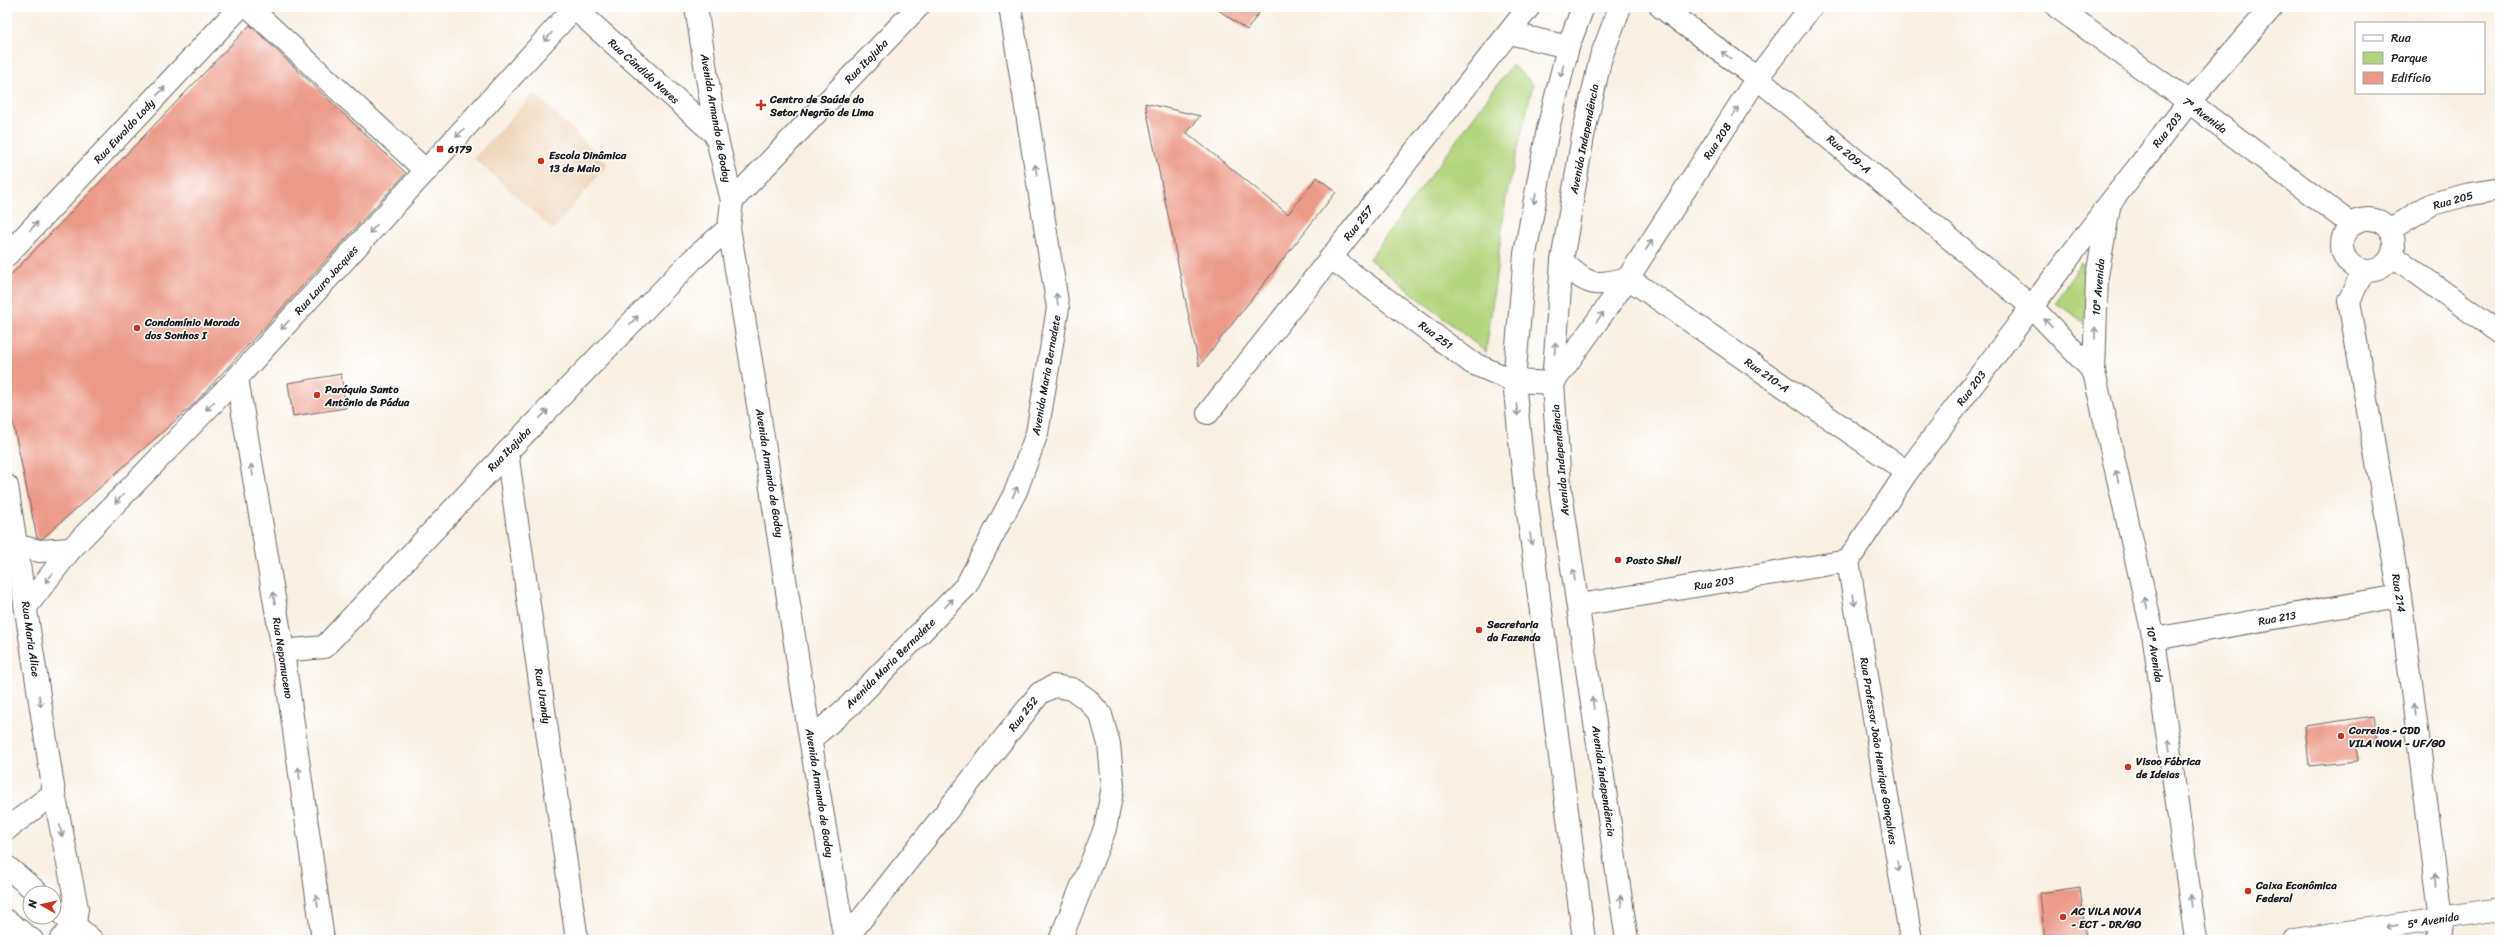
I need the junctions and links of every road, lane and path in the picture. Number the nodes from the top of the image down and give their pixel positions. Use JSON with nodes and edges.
{"nodes":[{"id":1,"x":240,"y":7,"type":"edge"},
{"id":2,"x":250,"y":7,"type":"edge"},
{"id":3,"x":574,"y":7,"type":"edge"},
{"id":4,"x":696,"y":7,"type":"edge"},
{"id":5,"x":918,"y":7,"type":"edge"},
{"id":6,"x":1010,"y":7,"type":"edge"},
{"id":7,"x":1529,"y":7,"type":"edge"},
{"id":8,"x":1583,"y":7,"type":"edge"},
{"id":9,"x":1620,"y":7,"type":"edge"},
{"id":10,"x":1661,"y":7,"type":"edge"},
{"id":11,"x":1811,"y":7,"type":"edge"},
{"id":12,"x":2057,"y":7,"type":"edge"},
{"id":13,"x":2272,"y":7,"type":"edge"},
{"id":14,"x":1509,"y":33,"type":"junction"},
{"id":15,"x":1568,"y":47,"type":"junction"},
{"id":16,"x":1757,"y":78,"type":"junction"},
{"id":17,"x":2189,"y":102,"type":"junction"},
{"id":18,"x":716,"y":135,"type":"junction"},
{"id":19,"x":426,"y":171,"type":"junction"},
{"id":20,"x":2500,"y":189,"type":"edge"},
{"id":21,"x":732,"y":202,"type":"junction"},
{"id":22,"x":2110,"y":203,"type":"junction"},
{"id":23,"x":2352,"y":225,"type":"junction"},
{"id":24,"x":729,"y":228,"type":"junction"},
{"id":25,"x":2389,"y":230,"type":"junction"},
{"id":26,"x":7,"y":255,"type":"edge"},
{"id":27,"x":2392,"y":255,"type":"junction"},
{"id":28,"x":1332,"y":258,"type":"junction"},
{"id":29,"x":1562,"y":261,"type":"junction"},
{"id":30,"x":2363,"y":271,"type":"junction"},
{"id":31,"x":1628,"y":278,"type":"junction"},
{"id":32,"x":2032,"y":307,"type":"junction"},
{"id":33,"x":2500,"y":334,"type":"edge"},
{"id":34,"x":2094,"y":372,"type":"junction"},
{"id":35,"x":237,"y":378,"type":"junction"},
{"id":36,"x":1514,"y":381,"type":"junction"},
{"id":37,"x":1553,"y":382,"type":"junction"},
{"id":38,"x":1208,"y":413,"type":"dead end"},
{"id":39,"x":507,"y":452,"type":"junction"},
{"id":40,"x":1906,"y":472,"type":"junction"},
{"id":41,"x":7,"y":486,"type":"edge"},
{"id":42,"x":12,"y":541,"type":"edge"},
{"id":43,"x":71,"y":549,"type":"junction"},
{"id":44,"x":1848,"y":561,"type":"junction"},
{"id":45,"x":2400,"y":596,"type":"junction"},
{"id":46,"x":1579,"y":605,"type":"junction"},
{"id":47,"x":26,"y":607,"type":"junction"},
{"id":48,"x":2154,"y":639,"type":"junction"},
{"id":49,"x":283,"y":651,"type":"junction"},
{"id":50,"x":811,"y":739,"type":"junction"},
{"id":51,"x":54,"y":793,"type":"junction"},
{"id":52,"x":7,"y":829,"type":"edge"},
{"id":53,"x":7,"y":867,"type":"edge"},
{"id":54,"x":28,"y":885,"type":"edge"},
{"id":55,"x":2500,"y":909,"type":"edge"},
{"id":56,"x":2441,"y":919,"type":"junction"},
{"id":57,"x":7,"y":921,"type":"edge"},
{"id":58,"x":62,"y":921,"type":"edge"},
{"id":59,"x":68,"y":932,"type":"edge"},
{"id":60,"x":32,"y":940,"type":"edge"},
{"id":61,"x":92,"y":940,"type":"edge"},
{"id":62,"x":322,"y":940,"type":"edge"},
{"id":63,"x":577,"y":940,"type":"edge"},
{"id":64,"x":845,"y":940,"type":"edge"},
{"id":65,"x":1060,"y":940,"type":"edge"},
{"id":66,"x":1584,"y":940,"type":"edge"},
{"id":67,"x":1627,"y":940,"type":"edge"},
{"id":68,"x":1911,"y":940,"type":"edge"},
{"id":69,"x":2196,"y":940,"type":"edge"},
{"id":70,"x":2295,"y":940,"type":"edge"},
{"id":71,"x":2436,"y":940,"type":"edge"}],
"edges":[{"from":26,"to":1,"type":"street","name":"Rua Euvaldo Lody","one_way":true},
{"from":2,"to":19,"type":"street"},
{"from":3,"to":18,"type":"street","name":"Rua Cândido Naves"},
{"from":3,"to":19,"type":"street","name":"Rua Lauro Jacques","one_way":true},
{"from":4,"to":18,"type":"street","name":"Avenida Armando de Godoy"},
{"from":5,"to":21,"type":"street","name":"Rua Itajuba"},
{"from":50,"to":6,"type":"street","name":"Avenida Maria Bernadete","one_way":true},
{"from":7,"to":14,"type":"street","name":"Rua 257"},
{"from":8,"to":15,"type":"street"},
{"from":9,"to":29,"type":"street","name":"Avenida Independência"},
{"from":16,"to":10,"type":"street","name":"Rua 209-A","one_way":true},
{"from":11,"to":16,"type":"street","name":"Rua 208"},
{"from":12,"to":17,"type":"street","name":"7ª Avenida"},
{"from":13,"to":17,"type":"street","name":"Rua 203"},
{"from":14,"to":15,"type":"street"},
{"from":14,"to":28,"type":"street","name":"Rua 257"},
{"from":15,"to":36,"type":"street","one_way":true},
{"from":31,"to":16,"type":"street","name":"Rua 208","one_way":true},
{"from":16,"to":32,"type":"street","name":"Rua 209-A"},
{"from":17,"to":22,"type":"street","name":"Rua 203"},
{"from":17,"to":23,"type":"street","name":"7ª Avenida"},
{"from":18,"to":21,"type":"street","name":"Avenida Armando de Godoy"},
{"from":19,"to":35,"type":"street","name":"Rua Lauro Jacques","one_way":true},
{"from":20,"to":25,"type":"street","name":"Rua 205"},
{"from":21,"to":24,"type":"street","name":"Avenida Armando de Godoy"},
{"from":22,"to":32,"type":"street","name":"Rua 203"},
{"from":34,"to":22,"type":"street","name":"10ª Avenida","one_way":true},
{"from":23,"to":25,"type":"street"},
{"from":23,"to":30,"type":"street"},
{"from":39,"to":24,"type":"street","name":"Rua Itajuba","one_way":true},
{"from":24,"to":50,"type":"street","name":"Avenida Armando de Godoy"},
{"from":25,"to":27,"type":"street"},
{"from":27,"to":30,"type":"street"},
{"from":27,"to":33,"type":"street"},
{"from":28,"to":36,"type":"street","name":"Rua 251"},
{"from":28,"to":38,"type":"street","name":"Rua 257"},
{"from":29,"to":31,"type":"street"},
{"from":37,"to":29,"type":"street","name":"Avenida Independência","one_way":true},
{"from":30,"to":45,"type":"street","name":"Rua 214"},
{"from":37,"to":31,"type":"street","name":"Rua 208","one_way":true},
{"from":31,"to":40,"type":"street","name":"Rua 210-A"},
{"from":34,"to":32,"type":"street","one_way":true},
{"from":32,"to":40,"type":"street","name":"Rua 203"},
{"from":48,"to":34,"type":"street","name":"10ª Avenida","one_way":true},
{"from":35,"to":43,"type":"street","name":"Rua Lauro Jacques","one_way":true},
{"from":49,"to":35,"type":"street","name":"Rua Nepomuceno","one_way":true},
{"from":36,"to":37,"type":"street","name":"Rua 251"},
{"from":36,"to":66,"type":"street","one_way":true},
{"from":46,"to":37,"type":"street","name":"Avenida Independência","one_way":true},
{"from":39,"to":49,"type":"street","name":"Rua Itajuba"},
{"from":39,"to":63,"type":"street","name":"Rua Urandy"},
{"from":40,"to":44,"type":"street","name":"Rua 203"},
{"from":41,"to":42,"type":"street","name":"Rua Maria Alice"},
{"from":42,"to":43,"type":"street"},
{"from":42,"to":47,"type":"street","name":"Rua Maria Alice"},
{"from":43,"to":47,"type":"street","name":"Rua Lauro Jacques","one_way":true},
{"from":44,"to":46,"type":"street","name":"Rua 203"},
{"from":44,"to":68,"type":"street","name":"Rua Professor João Henrique Gonçalves","one_way":true},
{"from":45,"to":48,"type":"street","name":"Rua 213"},
{"from":56,"to":45,"type":"street","name":"Rua 214","one_way":true},
{"from":67,"to":46,"type":"street","name":"Avenida Independência","one_way":true},
{"from":47,"to":51,"type":"street","name":"Rua Maria Alice","one_way":true},
{"from":69,"to":48,"type":"street","name":"10ª Avenida","one_way":true},
{"from":62,"to":49,"type":"street","name":"Rua Nepomuceno","one_way":true},
{"from":50,"to":64,"type":"street","name":"Avenida Armando de Godoy"},
{"from":51,"to":52,"type":"street"},
{"from":51,"to":59,"type":"street","name":"Rua Maria Alice","one_way":true},
{"from":53,"to":54,"type":"street"},
{"from":55,"to":56,"type":"street","name":"5ª Avenida"},
{"from":56,"to":70,"type":"street","name":"5ª Avenida","one_way":true},
{"from":56,"to":71,"type":"street","name":"Rua 214"},
{"from":57,"to":60,"type":"street"},
{"from":58,"to":59,"type":"street"},
{"from":59,"to":61,"type":"street"},
{"from":64,"to":65,"type":"street","name":"Rua 252"}]}
